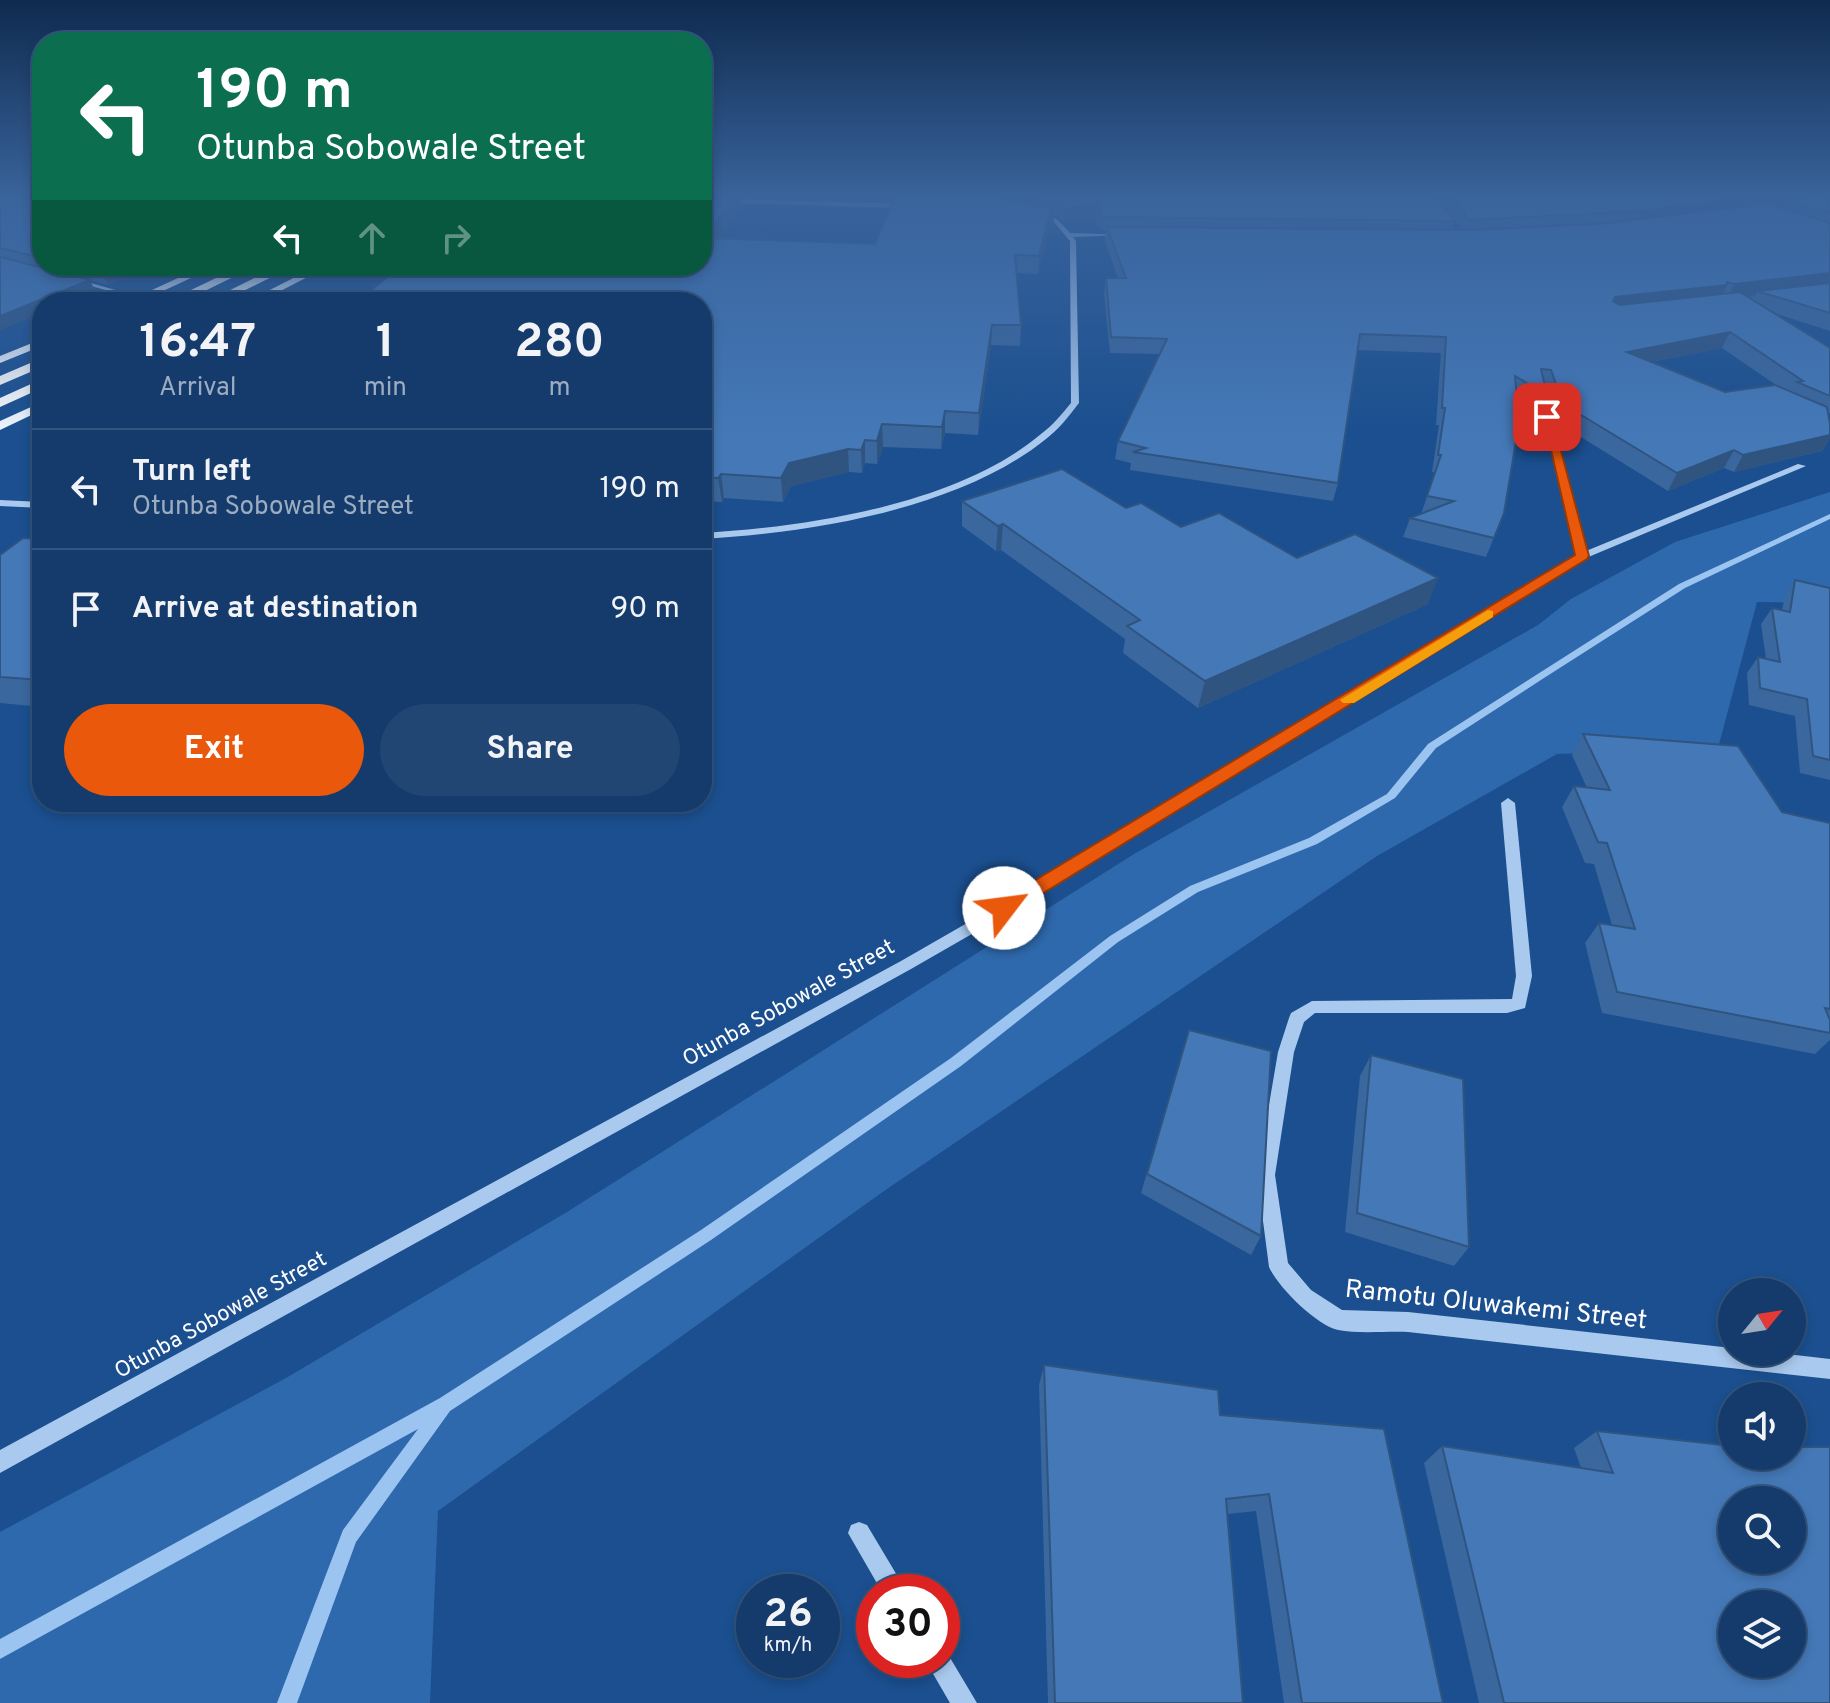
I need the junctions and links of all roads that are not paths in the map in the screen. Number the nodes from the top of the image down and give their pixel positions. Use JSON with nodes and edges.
{"nodes":[{"id":1,"x":1073,"y":275,"type":"edge"},
{"id":2,"x":190,"y":276,"type":"edge"},
{"id":3,"x":228,"y":276,"type":"edge"},
{"id":4,"x":267,"y":276,"type":"edge"},
{"id":5,"x":304,"y":276,"type":"edge"},
{"id":6,"x":70,"y":279,"type":"edge"},
{"id":7,"x":111,"y":292,"type":"edge"},
{"id":8,"x":154,"y":292,"type":"edge"},
{"id":9,"x":194,"y":292,"type":"edge"},
{"id":10,"x":233,"y":292,"type":"edge"},
{"id":11,"x":271,"y":292,"type":"edge"},
{"id":12,"x":32,"y":346,"type":"edge"},
{"id":13,"x":0,"y":360,"type":"edge"},
{"id":14,"x":32,"y":367,"type":"edge"},
{"id":15,"x":0,"y":381,"type":"edge"},
{"id":16,"x":32,"y":388,"type":"edge"},
{"id":17,"x":1540,"y":389,"type":"edge"},
{"id":18,"x":0,"y":403,"type":"edge"},
{"id":19,"x":32,"y":411,"type":"edge"},
{"id":20,"x":0,"y":426,"type":"edge"},
{"id":21,"x":1801,"y":466,"type":"edge"},
{"id":22,"x":0,"y":503,"type":"edge"},
{"id":23,"x":32,"y":505,"type":"edge"},
{"id":24,"x":712,"y":535,"type":"edge"},
{"id":25,"x":1582,"y":556,"type":"junction"},
{"id":26,"x":1508,"y":803,"type":"dead end"},
{"id":27,"x":1830,"y":1369,"type":"edge"},
{"id":28,"x":0,"y":1462,"type":"edge"},
{"id":29,"x":859,"y":1533,"type":"dead end"},
{"id":30,"x":884,"y":1574,"type":"edge"},
{"id":31,"x":948,"y":1678,"type":"edge"},
{"id":32,"x":964,"y":1703,"type":"edge"}],
"edges":[{"from":1,"to":24,"type":"street"},
{"from":2,"to":8,"type":"main road"},
{"from":3,"to":9,"type":"highway"},
{"from":4,"to":10,"type":"highway"},
{"from":5,"to":11,"type":"main road"},
{"from":6,"to":7,"type":"street"},
{"from":12,"to":13,"type":"main road"},
{"from":14,"to":15,"type":"highway"},
{"from":16,"to":18,"type":"highway"},
{"from":17,"to":25,"type":"street"},
{"from":19,"to":20,"type":"main road"},
{"from":21,"to":25,"type":"street","name":"Otunba Sobowale Street"},
{"from":22,"to":23,"type":"street"},
{"from":25,"to":28,"type":"street","name":"Otunba Sobowale Street"},
{"from":26,"to":27,"type":"street","name":"Ramotu Oluwakemi Street"},
{"from":29,"to":30,"type":"street"},
{"from":31,"to":32,"type":"street"}]}
